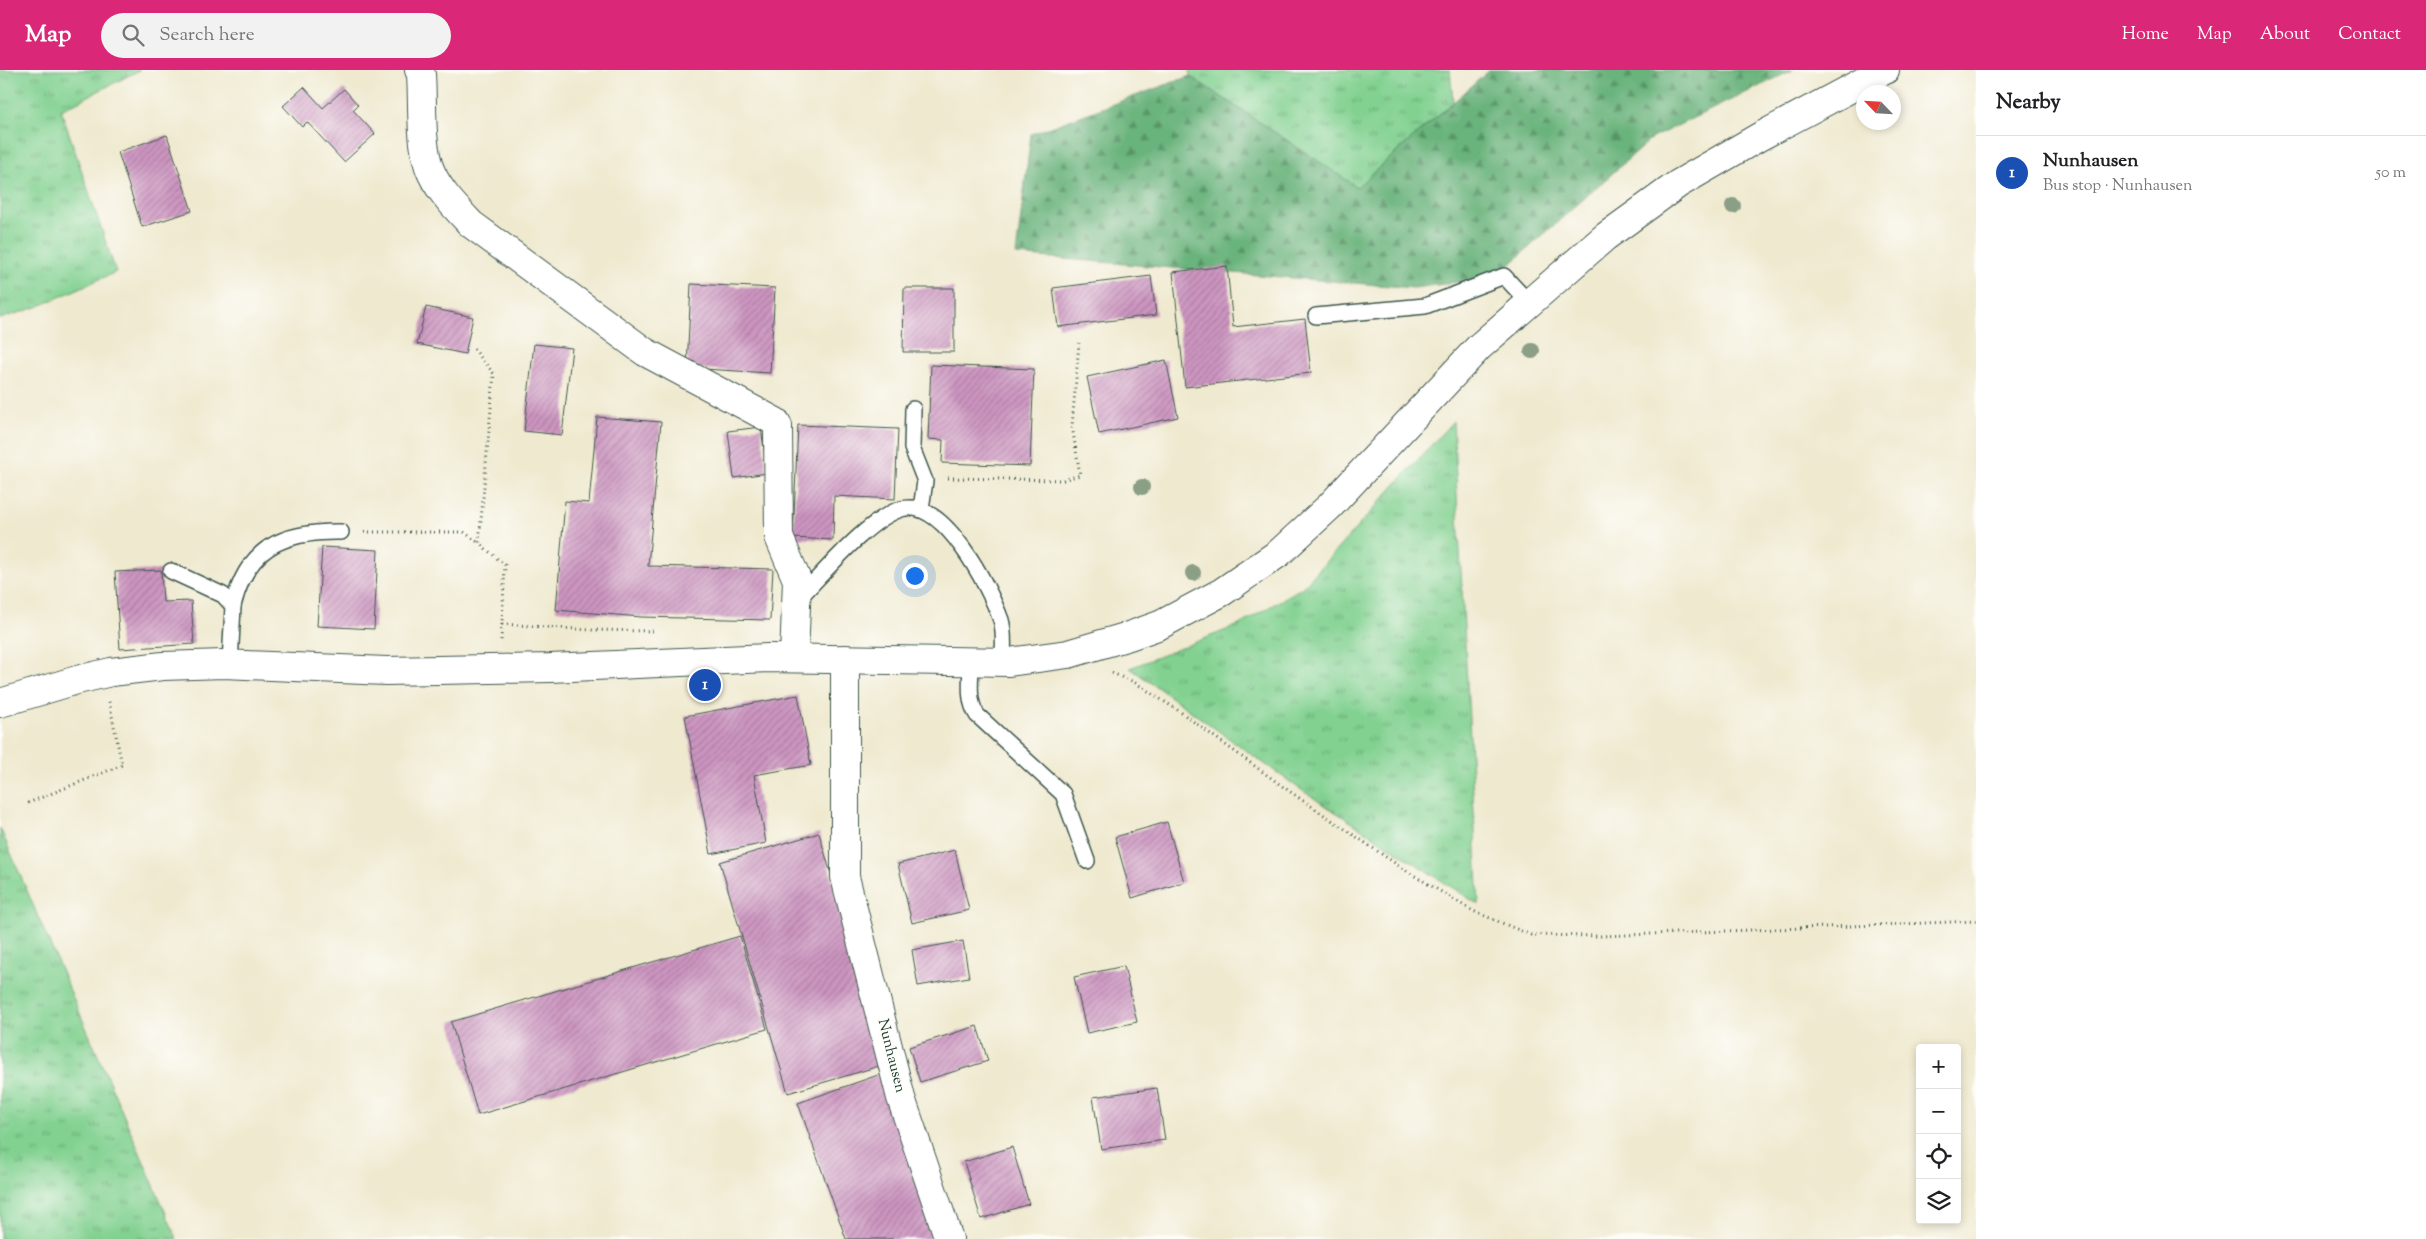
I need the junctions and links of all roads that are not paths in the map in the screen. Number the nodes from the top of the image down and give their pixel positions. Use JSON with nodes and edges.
{"nodes":[{"id":1,"x":419,"y":70,"type":"edge"},
{"id":2,"x":1885,"y":70,"type":"edge"},
{"id":3,"x":1529,"y":303,"type":"junction"},
{"id":4,"x":1316,"y":316,"type":"dead end"},
{"id":5,"x":913,"y":409,"type":"dead end"},
{"id":6,"x":921,"y":509,"type":"junction"},
{"id":7,"x":341,"y":532,"type":"road end"},
{"id":8,"x":172,"y":572,"type":"dead end"},
{"id":9,"x":798,"y":599,"type":"junction"},
{"id":10,"x":233,"y":606,"type":"junction"},
{"id":11,"x":794,"y":658,"type":"junction"},
{"id":12,"x":845,"y":659,"type":"junction"},
{"id":13,"x":971,"y":662,"type":"junction"},
{"id":14,"x":1003,"y":662,"type":"junction"},
{"id":15,"x":230,"y":664,"type":"junction"},
{"id":16,"x":0,"y":703,"type":"edge"},
{"id":17,"x":1087,"y":861,"type":"dead end"},
{"id":18,"x":949,"y":1239,"type":"edge"}],
"edges":[{"from":1,"to":9,"type":"main road"},
{"from":2,"to":3,"type":"main road"},
{"from":3,"to":4,"type":"lane"},
{"from":3,"to":14,"type":"main road"},
{"from":5,"to":6,"type":"lane"},
{"from":6,"to":9,"type":"lane"},
{"from":6,"to":14,"type":"lane"},
{"from":7,"to":10,"type":"lane"},
{"from":8,"to":10,"type":"lane"},
{"from":9,"to":11,"type":"main road"},
{"from":10,"to":15,"type":"lane"},
{"from":11,"to":12,"type":"main road"},
{"from":11,"to":15,"type":"main road"},
{"from":12,"to":13,"type":"main road"},
{"from":12,"to":18,"type":"main road","name":"Nunhausen"},
{"from":13,"to":14,"type":"main road"},
{"from":13,"to":17,"type":"lane"},
{"from":15,"to":16,"type":"main road"}]}
